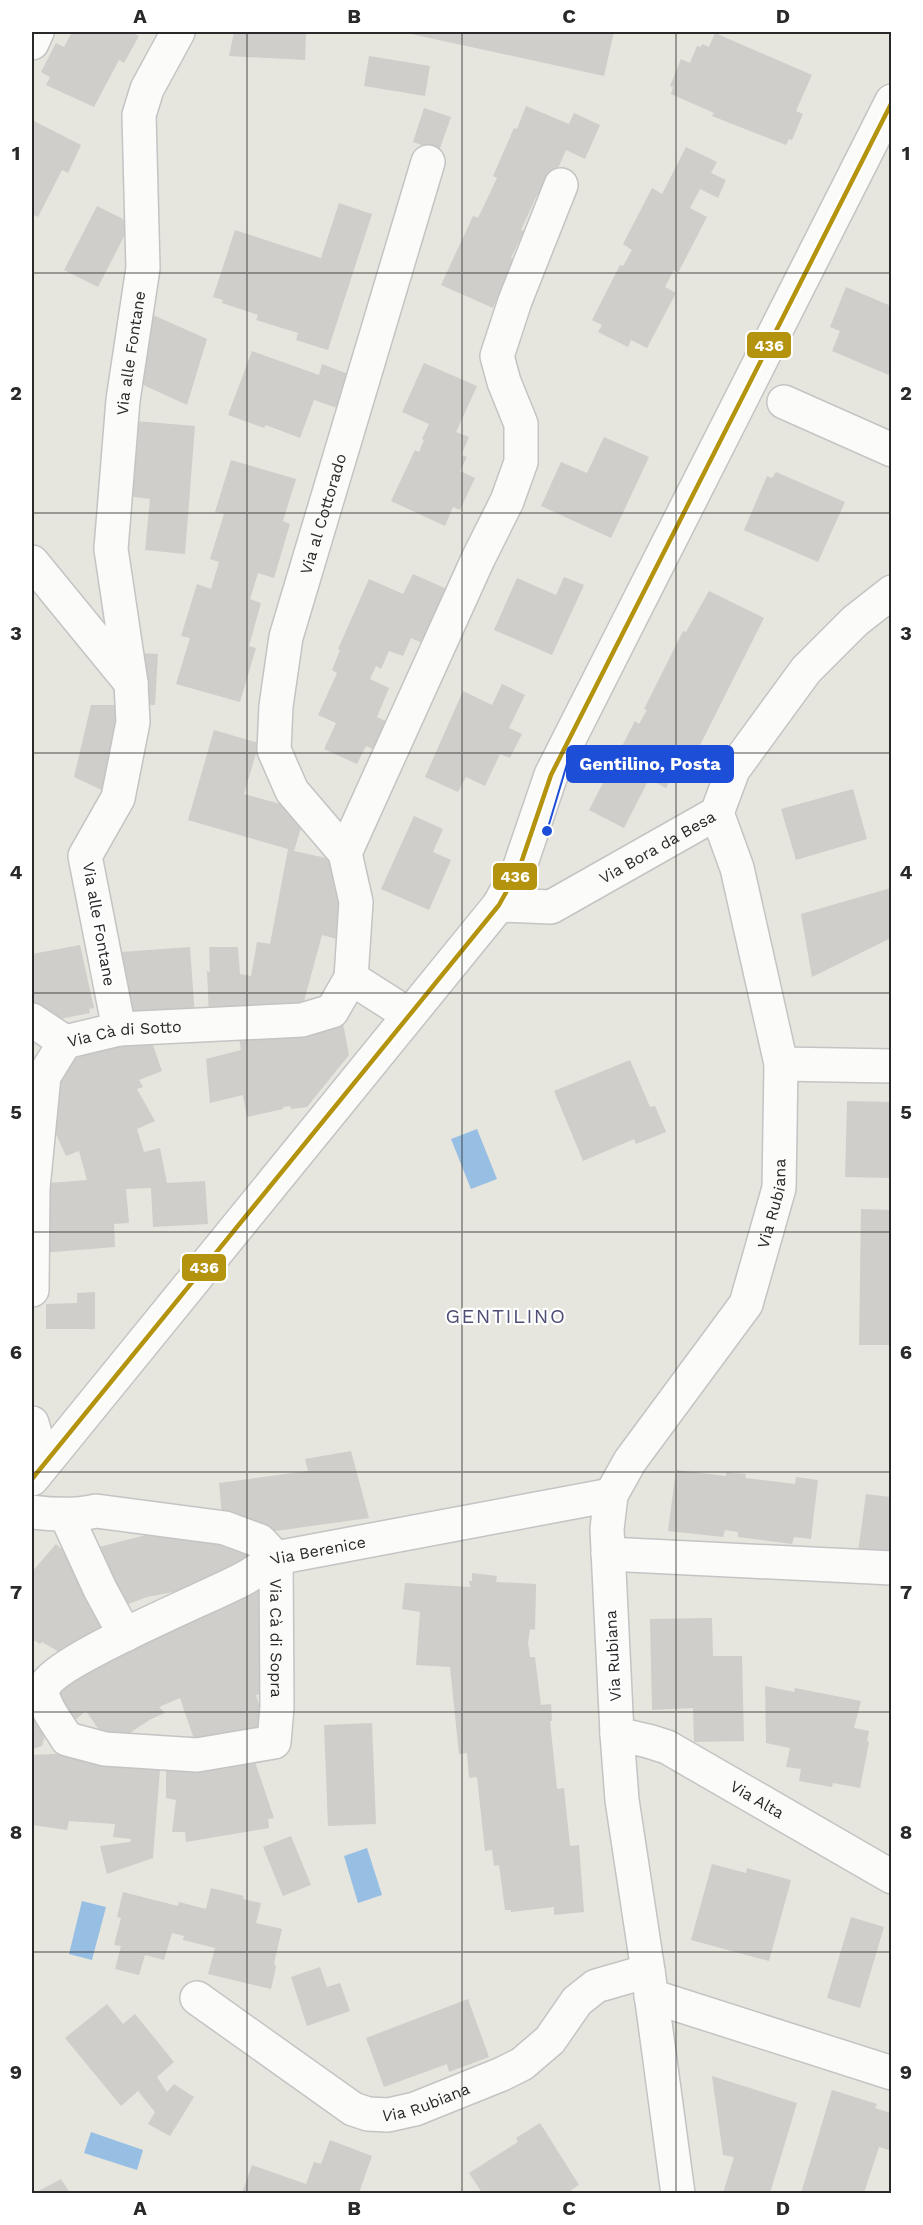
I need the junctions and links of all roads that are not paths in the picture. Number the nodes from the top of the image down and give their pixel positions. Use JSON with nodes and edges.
{"nodes":[{"id":1,"x":37,"y":32,"type":"edge"},
{"id":2,"x":178,"y":32,"type":"edge"},
{"id":3,"x":32,"y":43,"type":"edge"},
{"id":4,"x":891,"y":101,"type":"edge"},
{"id":5,"x":428,"y":162,"type":"dead end"},
{"id":6,"x":561,"y":185,"type":"dead end"},
{"id":7,"x":784,"y":402,"type":"dead end"},
{"id":8,"x":891,"y":450,"type":"edge"},
{"id":9,"x":32,"y":562,"type":"edge"},
{"id":10,"x":891,"y":592,"type":"edge"},
{"id":11,"x":131,"y":683,"type":"junction"},
{"id":12,"x":717,"y":813,"type":"junction"},
{"id":13,"x":345,"y":853,"type":"junction"},
{"id":14,"x":499,"y":905,"type":"junction"},
{"id":15,"x":351,"y":978,"type":"junction"},
{"id":16,"x":409,"y":1015,"type":"junction"},
{"id":17,"x":32,"y":1020,"type":"edge"},
{"id":18,"x":119,"y":1029,"type":"junction"},
{"id":19,"x":65,"y":1042,"type":"junction"},
{"id":20,"x":781,"y":1064,"type":"junction"},
{"id":21,"x":891,"y":1066,"type":"edge"},
{"id":22,"x":32,"y":1290,"type":"edge"},
{"id":23,"x":32,"y":1423,"type":"edge"},
{"id":24,"x":41,"y":1467,"type":"edge"},
{"id":25,"x":611,"y":1495,"type":"junction"},
{"id":26,"x":32,"y":1512,"type":"edge"},
{"id":27,"x":81,"y":1513,"type":"junction"},
{"id":28,"x":608,"y":1554,"type":"junction"},
{"id":29,"x":276,"y":1558,"type":"junction"},
{"id":30,"x":891,"y":1568,"type":"edge"},
{"id":31,"x":125,"y":1635,"type":"junction"},
{"id":32,"x":616,"y":1734,"type":"junction"},
{"id":33,"x":891,"y":1877,"type":"edge"},
{"id":34,"x":650,"y":1984,"type":"junction"},
{"id":35,"x":197,"y":1998,"type":"dead end"},
{"id":36,"x":891,"y":2073,"type":"edge"},
{"id":37,"x":678,"y":2193,"type":"edge"}],
"edges":[{"from":1,"to":3,"type":"street"},
{"from":2,"to":11,"type":"street","name":"Via alle Fontane"},
{"from":4,"to":14,"type":"street"},
{"from":5,"to":13,"type":"street","name":"Via al Cottorado"},
{"from":6,"to":13,"type":"street"},
{"from":7,"to":8,"type":"street"},
{"from":9,"to":11,"type":"street"},
{"from":10,"to":12,"type":"street","name":"Via Bora da Besa"},
{"from":11,"to":18,"type":"street","name":"Via alle Fontane"},
{"from":12,"to":14,"type":"street","name":"Via Bora da Besa"},
{"from":12,"to":20,"type":"street","name":"Via Rubiana"},
{"from":13,"to":15,"type":"street","name":"Via al Cottorado"},
{"from":14,"to":16,"type":"street"},
{"from":15,"to":16,"type":"street"},
{"from":15,"to":18,"type":"street","name":"Via Cà di Sotto"},
{"from":16,"to":24,"type":"street"},
{"from":17,"to":19,"type":"street"},
{"from":18,"to":19,"type":"street","name":"Via Cà di Sotto"},
{"from":19,"to":22,"type":"street","name":"Via Cà di Sotto"},
{"from":20,"to":21,"type":"street"},
{"from":20,"to":25,"type":"street","name":"Via Rubiana"},
{"from":23,"to":24,"type":"street"},
{"from":25,"to":28,"type":"street","name":"Via Rubiana"},
{"from":25,"to":29,"type":"street","name":"Via Berenice"},
{"from":26,"to":27,"type":"street","name":"Via Berenice"},
{"from":27,"to":29,"type":"street","name":"Via Berenice"},
{"from":27,"to":31,"type":"street"},
{"from":28,"to":30,"type":"street"},
{"from":28,"to":32,"type":"street","name":"Via Rubiana"},
{"from":29,"to":31,"type":"street","name":"Via Cà di Sopra"},
{"from":29,"to":31,"type":"street","name":"Via Cà di Sopra"},
{"from":32,"to":33,"type":"street","name":"Via Alta"},
{"from":32,"to":34,"type":"street","name":"Via Rubiana"},
{"from":34,"to":35,"type":"street","name":"Via Rubiana"},
{"from":34,"to":36,"type":"street"},
{"from":34,"to":37,"type":"street","name":"Via Rubiana"}]}
